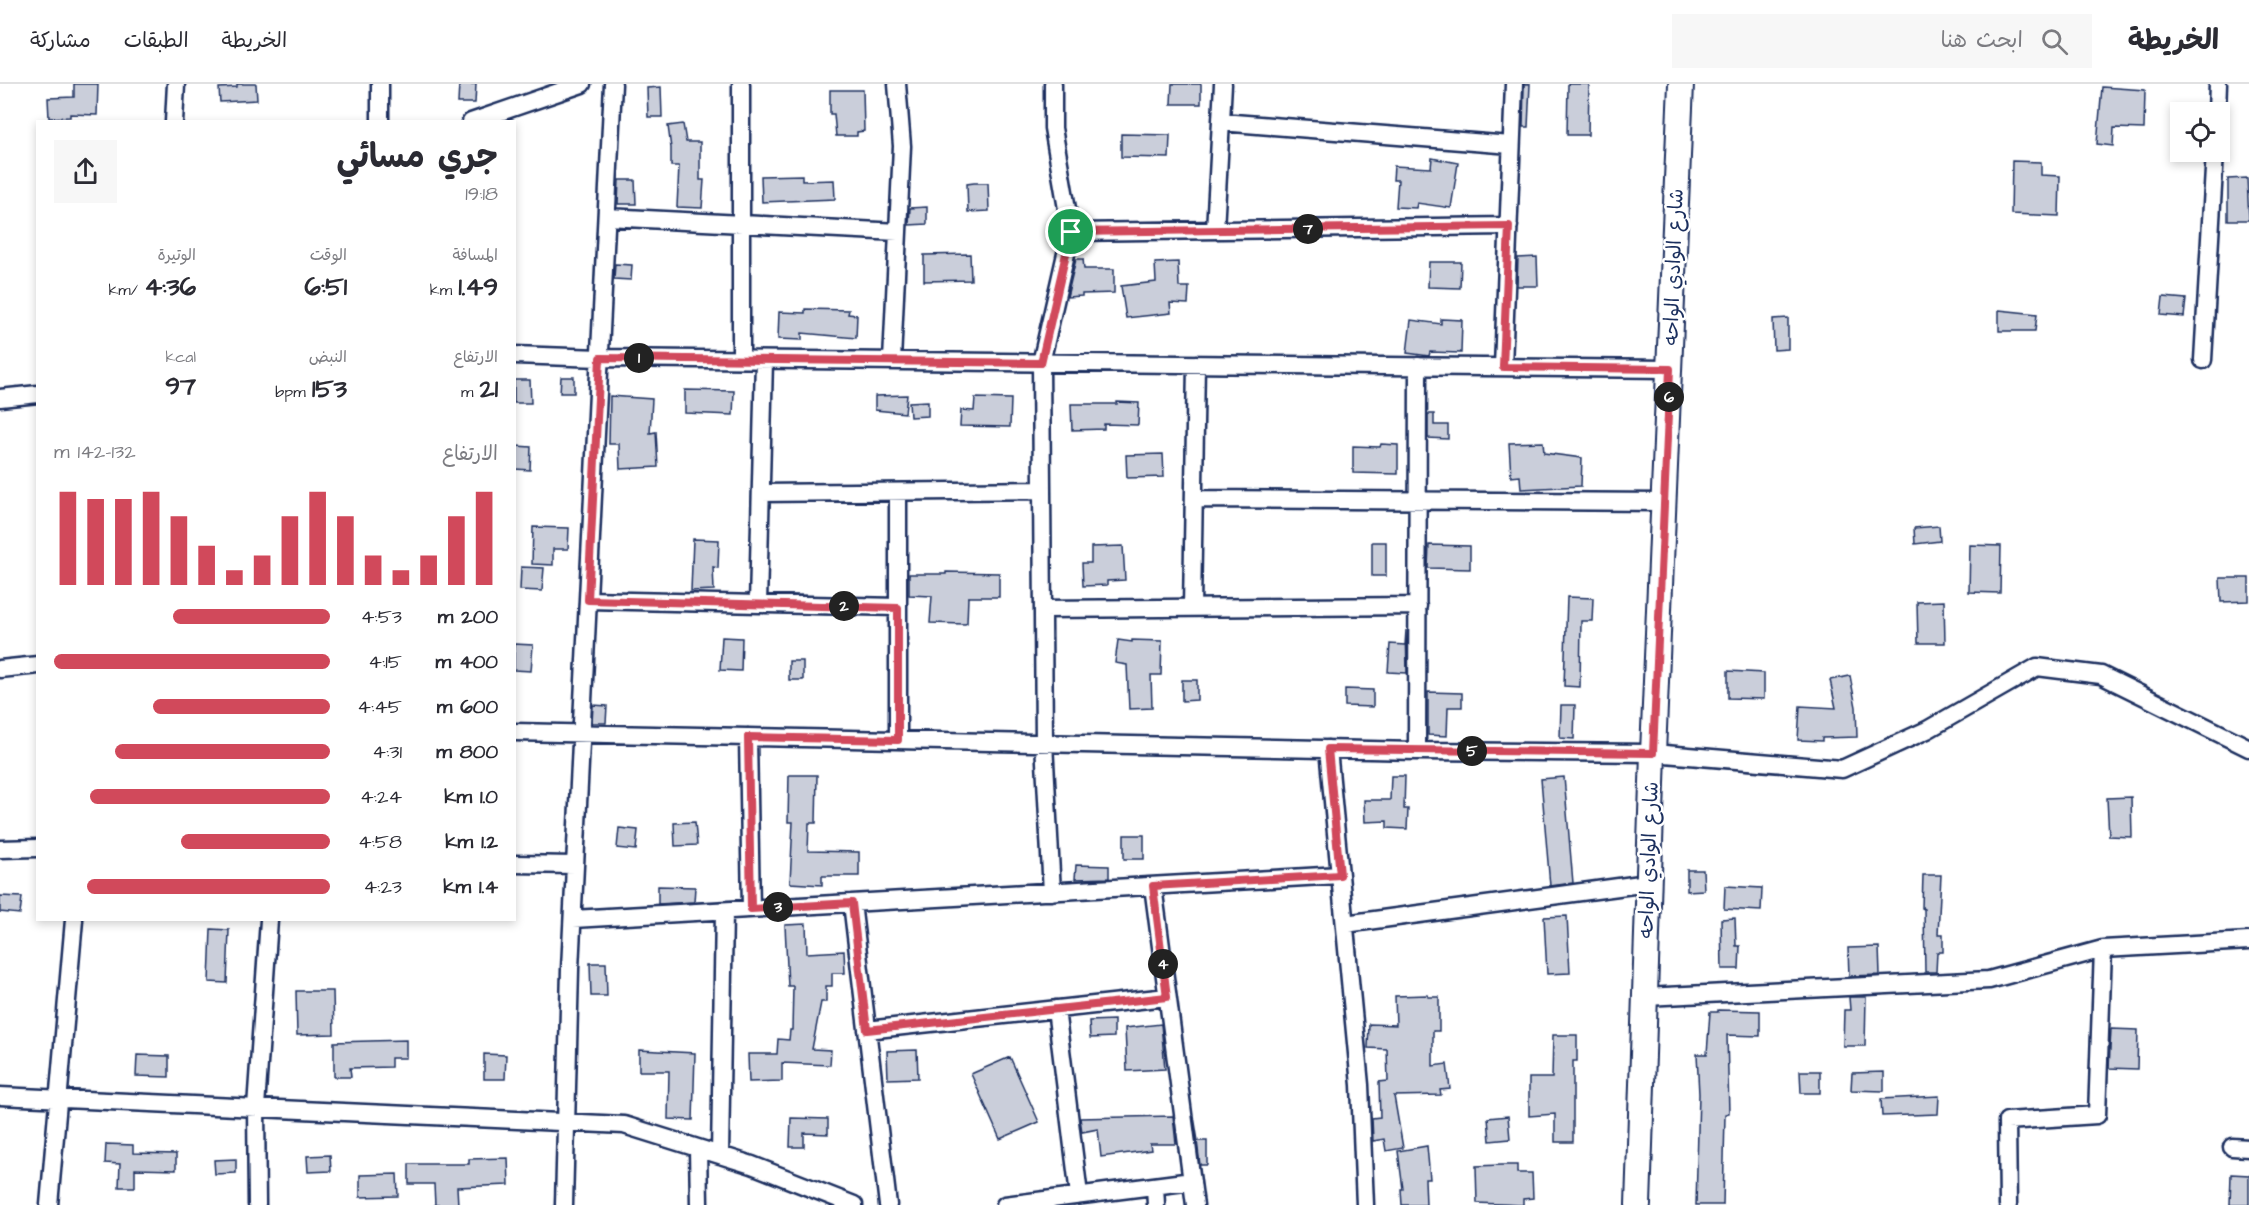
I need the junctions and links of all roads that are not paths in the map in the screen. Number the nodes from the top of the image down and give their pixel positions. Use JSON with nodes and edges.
{"nodes":[{"id":1,"x":176,"y":84,"type":"edge"},
{"id":2,"x":380,"y":84,"type":"edge"},
{"id":3,"x":582,"y":84,"type":"edge"},
{"id":4,"x":613,"y":84,"type":"edge"},
{"id":5,"x":741,"y":84,"type":"edge"},
{"id":6,"x":897,"y":84,"type":"edge"},
{"id":7,"x":1053,"y":84,"type":"edge"},
{"id":8,"x":1222,"y":84,"type":"edge"},
{"id":9,"x":1514,"y":84,"type":"edge"},
{"id":10,"x":1681,"y":84,"type":"edge"},
{"id":11,"x":2218,"y":84,"type":"edge"},
{"id":12,"x":559,"y":88,"type":"edge"},
{"id":13,"x":2217,"y":102,"type":"edge"},
{"id":14,"x":174,"y":120,"type":"edge"},
{"id":15,"x":380,"y":120,"type":"edge"},
{"id":16,"x":476,"y":120,"type":"edge"},
{"id":17,"x":1221,"y":122,"type":"junction"},
{"id":18,"x":1511,"y":145,"type":"junction"},
{"id":19,"x":2214,"y":162,"type":"edge"},
{"id":20,"x":607,"y":217,"type":"junction"},
{"id":21,"x":741,"y":224,"type":"junction"},
{"id":22,"x":1509,"y":226,"type":"junction"},
{"id":23,"x":1215,"y":230,"type":"junction"},
{"id":24,"x":898,"y":232,"type":"junction"},
{"id":25,"x":1071,"y":232,"type":"junction"},
{"id":26,"x":516,"y":355,"type":"edge"},
{"id":27,"x":600,"y":358,"type":"junction"},
{"id":28,"x":741,"y":359,"type":"junction"},
{"id":29,"x":764,"y":360,"type":"junction"},
{"id":30,"x":2203,"y":360,"type":"dead end"},
{"id":31,"x":892,"y":361,"type":"junction"},
{"id":32,"x":1041,"y":363,"type":"junction"},
{"id":33,"x":1196,"y":364,"type":"junction"},
{"id":34,"x":1419,"y":366,"type":"junction"},
{"id":35,"x":1503,"y":367,"type":"junction"},
{"id":36,"x":1670,"y":369,"type":"junction"},
{"id":37,"x":36,"y":394,"type":"edge"},
{"id":38,"x":0,"y":398,"type":"edge"},
{"id":39,"x":1042,"y":490,"type":"junction"},
{"id":40,"x":898,"y":492,"type":"junction"},
{"id":41,"x":761,"y":493,"type":"junction"},
{"id":42,"x":1194,"y":499,"type":"junction"},
{"id":43,"x":1418,"y":500,"type":"junction"},
{"id":44,"x":1665,"y":502,"type":"junction"},
{"id":45,"x":588,"y":600,"type":"junction"},
{"id":46,"x":758,"y":604,"type":"junction"},
{"id":47,"x":1418,"y":606,"type":"junction"},
{"id":48,"x":898,"y":608,"type":"junction"},
{"id":49,"x":1192,"y":608,"type":"junction"},
{"id":50,"x":1043,"y":609,"type":"junction"},
{"id":51,"x":36,"y":665,"type":"edge"},
{"id":52,"x":0,"y":669,"type":"edge"},
{"id":53,"x":516,"y":732,"type":"edge"},
{"id":54,"x":582,"y":734,"type":"junction"},
{"id":55,"x":748,"y":737,"type":"junction"},
{"id":56,"x":898,"y":740,"type":"junction"},
{"id":57,"x":1044,"y":743,"type":"junction"},
{"id":58,"x":2249,"y":748,"type":"edge"},
{"id":59,"x":1328,"y":749,"type":"junction"},
{"id":60,"x":1417,"y":751,"type":"junction"},
{"id":61,"x":1653,"y":753,"type":"junction"},
{"id":62,"x":36,"y":848,"type":"edge"},
{"id":63,"x":0,"y":849,"type":"edge"},
{"id":64,"x":516,"y":864,"type":"edge"},
{"id":65,"x":575,"y":865,"type":"junction"},
{"id":66,"x":1340,"y":875,"type":"junction"},
{"id":67,"x":1648,"y":884,"type":"junction"},
{"id":68,"x":1153,"y":886,"type":"junction"},
{"id":69,"x":1052,"y":892,"type":"junction"},
{"id":70,"x":852,"y":903,"type":"junction"},
{"id":71,"x":751,"y":909,"type":"junction"},
{"id":72,"x":724,"y":910,"type":"junction"},
{"id":73,"x":573,"y":919,"type":"junction"},
{"id":74,"x":74,"y":921,"type":"edge"},
{"id":75,"x":269,"y":921,"type":"edge"},
{"id":76,"x":1345,"y":924,"type":"junction"},
{"id":77,"x":2249,"y":941,"type":"edge"},
{"id":78,"x":2103,"y":949,"type":"junction"},
{"id":79,"x":1167,"y":997,"type":"junction"},
{"id":80,"x":1645,"y":997,"type":"junction"},
{"id":81,"x":1056,"y":1009,"type":"junction"},
{"id":82,"x":867,"y":1030,"type":"junction"},
{"id":83,"x":0,"y":1096,"type":"edge"},
{"id":84,"x":60,"y":1097,"type":"junction"},
{"id":85,"x":256,"y":1107,"type":"junction"},
{"id":86,"x":566,"y":1122,"type":"junction"},
{"id":87,"x":698,"y":1148,"type":"junction"},
{"id":88,"x":720,"y":1155,"type":"junction"},
{"id":89,"x":1192,"y":1181,"type":"junction"},
{"id":90,"x":1155,"y":1186,"type":"junction"},
{"id":91,"x":1079,"y":1196,"type":"junction"},
{"id":92,"x":831,"y":1201,"type":"edge"},
{"id":93,"x":49,"y":1205,"type":"edge"},
{"id":94,"x":257,"y":1205,"type":"edge"},
{"id":95,"x":564,"y":1205,"type":"edge"},
{"id":96,"x":699,"y":1205,"type":"edge"},
{"id":97,"x":854,"y":1205,"type":"edge"},
{"id":98,"x":888,"y":1205,"type":"edge"},
{"id":99,"x":1005,"y":1205,"type":"edge"},
{"id":100,"x":1156,"y":1205,"type":"edge"},
{"id":101,"x":1195,"y":1205,"type":"edge"},
{"id":102,"x":1365,"y":1205,"type":"edge"},
{"id":103,"x":1638,"y":1205,"type":"edge"},
{"id":104,"x":2008,"y":1205,"type":"edge"}],
"edges":[{"from":1,"to":14,"type":"street"},
{"from":2,"to":15,"type":"street"},
{"from":3,"to":12,"type":"street"},
{"from":4,"to":20,"type":"street"},
{"from":5,"to":21,"type":"street"},
{"from":6,"to":24,"type":"street"},
{"from":7,"to":25,"type":"street"},
{"from":8,"to":17,"type":"street"},
{"from":9,"to":18,"type":"street"},
{"from":10,"to":36,"type":"main road","name":"شارع الوادي الواحه"},
{"from":11,"to":13,"type":"street"},
{"from":12,"to":16,"type":"street"},
{"from":17,"to":18,"type":"street"},
{"from":17,"to":23,"type":"street"},
{"from":18,"to":22,"type":"street"},
{"from":19,"to":30,"type":"street"},
{"from":20,"to":21,"type":"street"},
{"from":20,"to":27,"type":"street"},
{"from":21,"to":24,"type":"street"},
{"from":21,"to":28,"type":"street"},
{"from":22,"to":23,"type":"street"},
{"from":22,"to":35,"type":"street"},
{"from":23,"to":25,"type":"street"},
{"from":24,"to":31,"type":"street"},
{"from":25,"to":32,"type":"street"},
{"from":26,"to":27,"type":"street"},
{"from":27,"to":28,"type":"street"},
{"from":27,"to":45,"type":"street"},
{"from":28,"to":29,"type":"street"},
{"from":29,"to":31,"type":"street"},
{"from":29,"to":41,"type":"street"},
{"from":31,"to":32,"type":"street"},
{"from":32,"to":33,"type":"street"},
{"from":32,"to":39,"type":"street"},
{"from":33,"to":34,"type":"street"},
{"from":33,"to":42,"type":"street"},
{"from":34,"to":35,"type":"street"},
{"from":34,"to":43,"type":"street"},
{"from":35,"to":36,"type":"street"},
{"from":36,"to":44,"type":"main road","name":"شارع الوادي الواحه"},
{"from":37,"to":38,"type":"street"},
{"from":39,"to":40,"type":"street"},
{"from":39,"to":50,"type":"street"},
{"from":40,"to":41,"type":"street"},
{"from":40,"to":48,"type":"street"},
{"from":41,"to":46,"type":"street"},
{"from":42,"to":43,"type":"street"},
{"from":42,"to":49,"type":"street"},
{"from":43,"to":44,"type":"street"},
{"from":43,"to":47,"type":"street"},
{"from":44,"to":61,"type":"main road","name":"شارع الوادي الواحه"},
{"from":45,"to":46,"type":"street"},
{"from":45,"to":54,"type":"street"},
{"from":46,"to":48,"type":"street"},
{"from":47,"to":49,"type":"street"},
{"from":47,"to":60,"type":"street"},
{"from":48,"to":56,"type":"street"},
{"from":49,"to":50,"type":"street"},
{"from":50,"to":57,"type":"street"},
{"from":51,"to":52,"type":"street"},
{"from":53,"to":54,"type":"street"},
{"from":54,"to":55,"type":"street"},
{"from":54,"to":65,"type":"street"},
{"from":55,"to":56,"type":"street"},
{"from":55,"to":71,"type":"street"},
{"from":56,"to":57,"type":"street"},
{"from":57,"to":59,"type":"street"},
{"from":57,"to":69,"type":"street"},
{"from":58,"to":61,"type":"street"},
{"from":59,"to":60,"type":"street"},
{"from":59,"to":66,"type":"street"},
{"from":60,"to":61,"type":"street"},
{"from":61,"to":67,"type":"main road","name":"شارع الوادي الواحه"},
{"from":62,"to":63,"type":"street"},
{"from":64,"to":65,"type":"street"},
{"from":65,"to":73,"type":"street"},
{"from":66,"to":68,"type":"street"},
{"from":66,"to":76,"type":"street"},
{"from":67,"to":76,"type":"street"},
{"from":67,"to":80,"type":"main road","name":"شارع الوادي الواحه"},
{"from":68,"to":69,"type":"street"},
{"from":68,"to":79,"type":"street"},
{"from":69,"to":70,"type":"street"},
{"from":70,"to":71,"type":"street"},
{"from":70,"to":82,"type":"street"},
{"from":71,"to":72,"type":"street"},
{"from":72,"to":73,"type":"street"},
{"from":72,"to":88,"type":"street"},
{"from":73,"to":86,"type":"street"},
{"from":74,"to":84,"type":"street"},
{"from":75,"to":85,"type":"street"},
{"from":76,"to":102,"type":"street"},
{"from":77,"to":78,"type":"street"},
{"from":78,"to":80,"type":"street"},
{"from":78,"to":104,"type":"street"},
{"from":79,"to":81,"type":"street"},
{"from":79,"to":89,"type":"street"},
{"from":80,"to":103,"type":"main road","name":"شارع الوادي الواحه"},
{"from":81,"to":82,"type":"street"},
{"from":81,"to":91,"type":"street"},
{"from":82,"to":98,"type":"street"},
{"from":83,"to":84,"type":"street"},
{"from":84,"to":85,"type":"street"},
{"from":84,"to":93,"type":"street"},
{"from":85,"to":86,"type":"street"},
{"from":85,"to":94,"type":"street"},
{"from":86,"to":87,"type":"street"},
{"from":86,"to":95,"type":"street"},
{"from":87,"to":88,"type":"street"},
{"from":87,"to":96,"type":"street"},
{"from":88,"to":92,"type":"street"},
{"from":89,"to":90,"type":"street"},
{"from":89,"to":101,"type":"street"},
{"from":90,"to":91,"type":"street"},
{"from":90,"to":100,"type":"street"},
{"from":91,"to":99,"type":"street"},
{"from":92,"to":97,"type":"street"}]}
